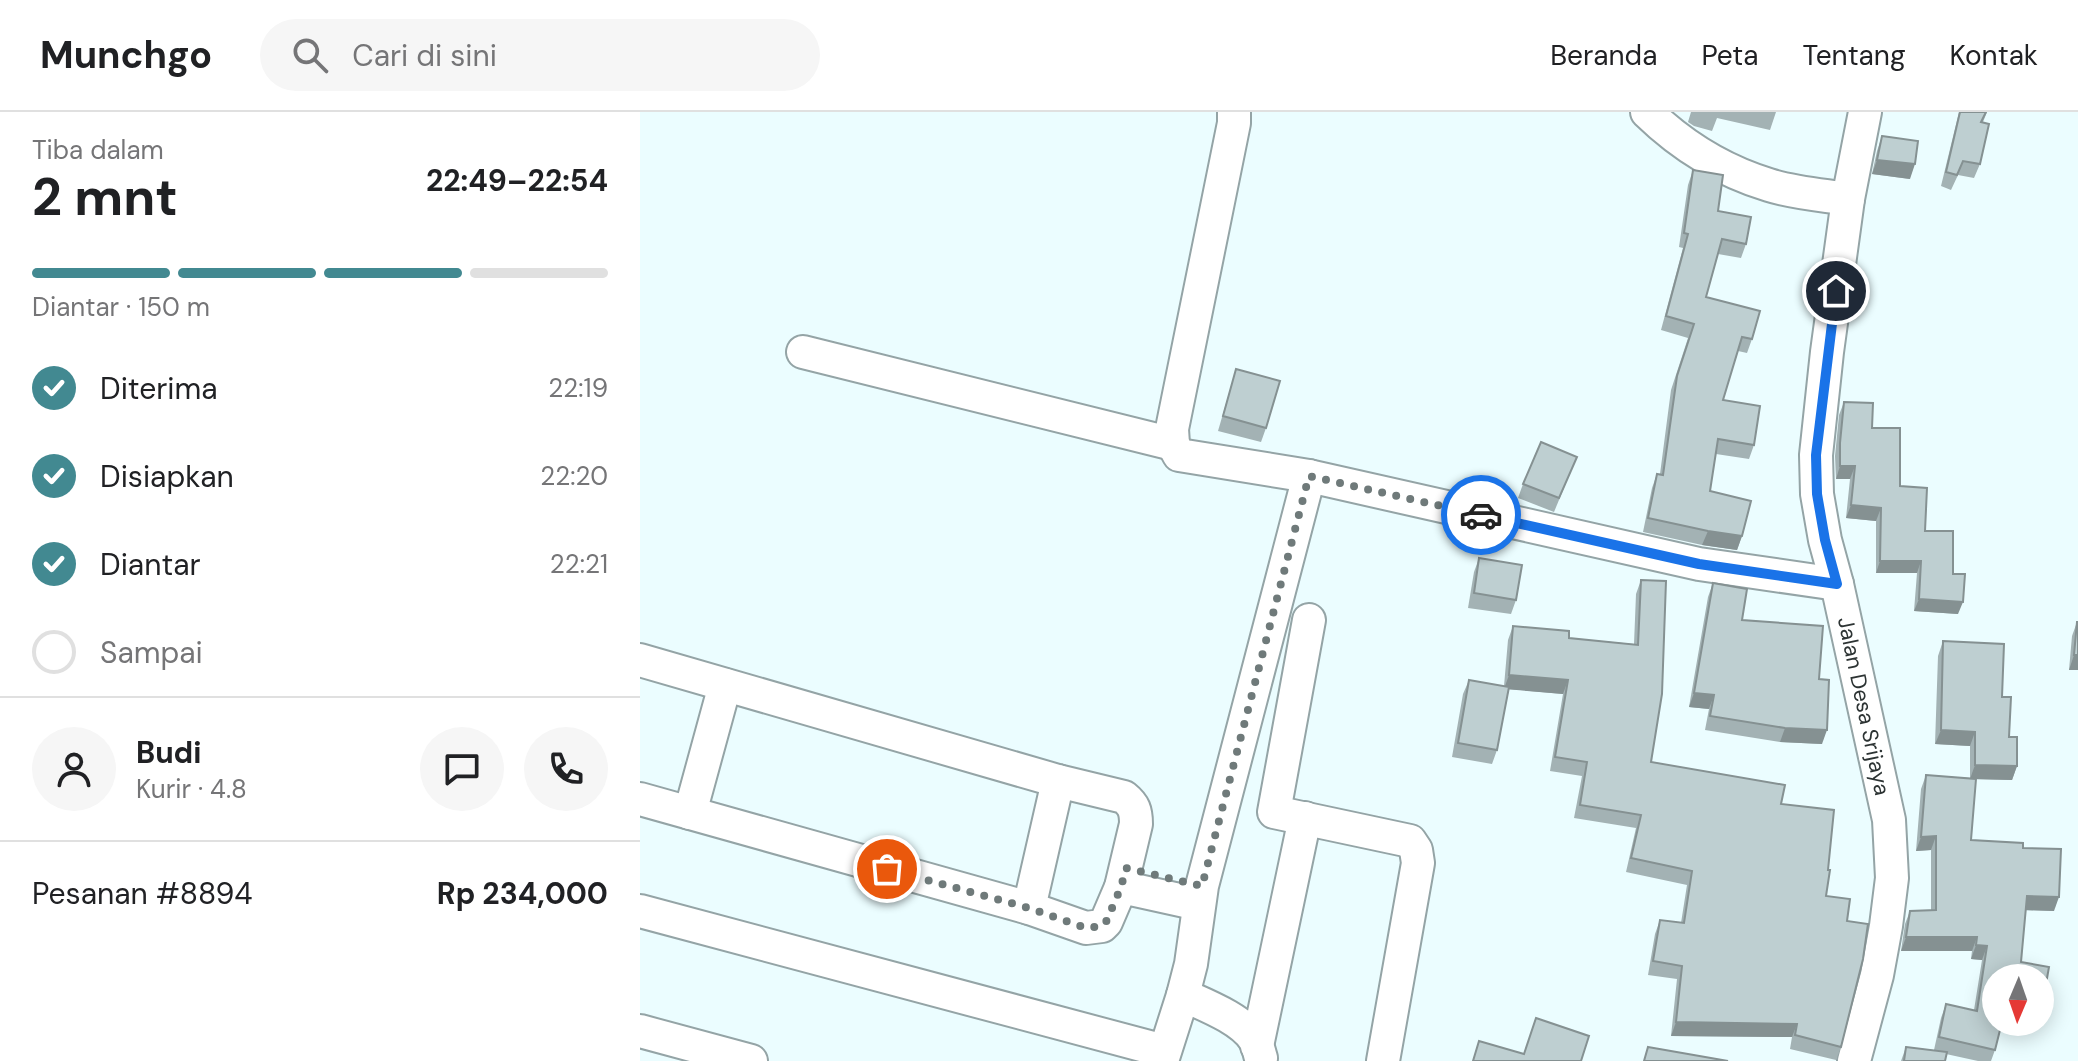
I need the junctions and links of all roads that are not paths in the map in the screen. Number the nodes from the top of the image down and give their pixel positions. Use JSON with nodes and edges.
{"nodes":[{"id":1,"x":1234,"y":112,"type":"edge"},
{"id":2,"x":1647,"y":112,"type":"edge"},
{"id":3,"x":1865,"y":112,"type":"edge"},
{"id":4,"x":1848,"y":199,"type":"junction"},
{"id":5,"x":803,"y":352,"type":"dead end"},
{"id":6,"x":1173,"y":444,"type":"junction"},
{"id":7,"x":1309,"y":476,"type":"junction"},
{"id":8,"x":1837,"y":584,"type":"junction"},
{"id":9,"x":1309,"y":620,"type":"dead end"},
{"id":10,"x":640,"y":660,"type":"edge"},
{"id":11,"x":725,"y":685,"type":"junction"},
{"id":12,"x":1058,"y":781,"type":"junction"},
{"id":13,"x":640,"y":799,"type":"edge"},
{"id":14,"x":690,"y":813,"type":"junction"},
{"id":15,"x":1305,"y":818,"type":"junction"},
{"id":16,"x":1124,"y":877,"type":"junction"},
{"id":17,"x":1200,"y":895,"type":"junction"},
{"id":18,"x":1029,"y":908,"type":"junction"},
{"id":19,"x":640,"y":911,"type":"edge"},
{"id":20,"x":1183,"y":995,"type":"junction"},
{"id":21,"x":640,"y":1031,"type":"edge"},
{"id":22,"x":1259,"y":1053,"type":"edge"},
{"id":23,"x":1163,"y":1056,"type":"edge"},
{"id":24,"x":751,"y":1061,"type":"edge"},
{"id":25,"x":1383,"y":1061,"type":"edge"},
{"id":26,"x":1854,"y":1061,"type":"edge"}],
"edges":[{"from":1,"to":6,"type":"street"},
{"from":2,"to":4,"type":"street"},
{"from":3,"to":4,"type":"street","name":"Jalan Desa Srijaya"},
{"from":4,"to":8,"type":"street","name":"Jalan Desa Srijaya"},
{"from":5,"to":6,"type":"street"},
{"from":6,"to":7,"type":"street"},
{"from":7,"to":8,"type":"street"},
{"from":7,"to":17,"type":"street"},
{"from":8,"to":26,"type":"street","name":"Jalan Desa Srijaya"},
{"from":9,"to":15,"type":"street"},
{"from":10,"to":11,"type":"street"},
{"from":11,"to":12,"type":"street"},
{"from":11,"to":14,"type":"street"},
{"from":12,"to":16,"type":"street"},
{"from":12,"to":18,"type":"street"},
{"from":13,"to":14,"type":"street"},
{"from":14,"to":18,"type":"street"},
{"from":15,"to":22,"type":"street"},
{"from":15,"to":25,"type":"street"},
{"from":16,"to":17,"type":"street"},
{"from":16,"to":18,"type":"street"},
{"from":17,"to":20,"type":"street"},
{"from":19,"to":23,"type":"street"},
{"from":20,"to":22,"type":"street"},
{"from":20,"to":23,"type":"street"},
{"from":21,"to":24,"type":"street"}]}
